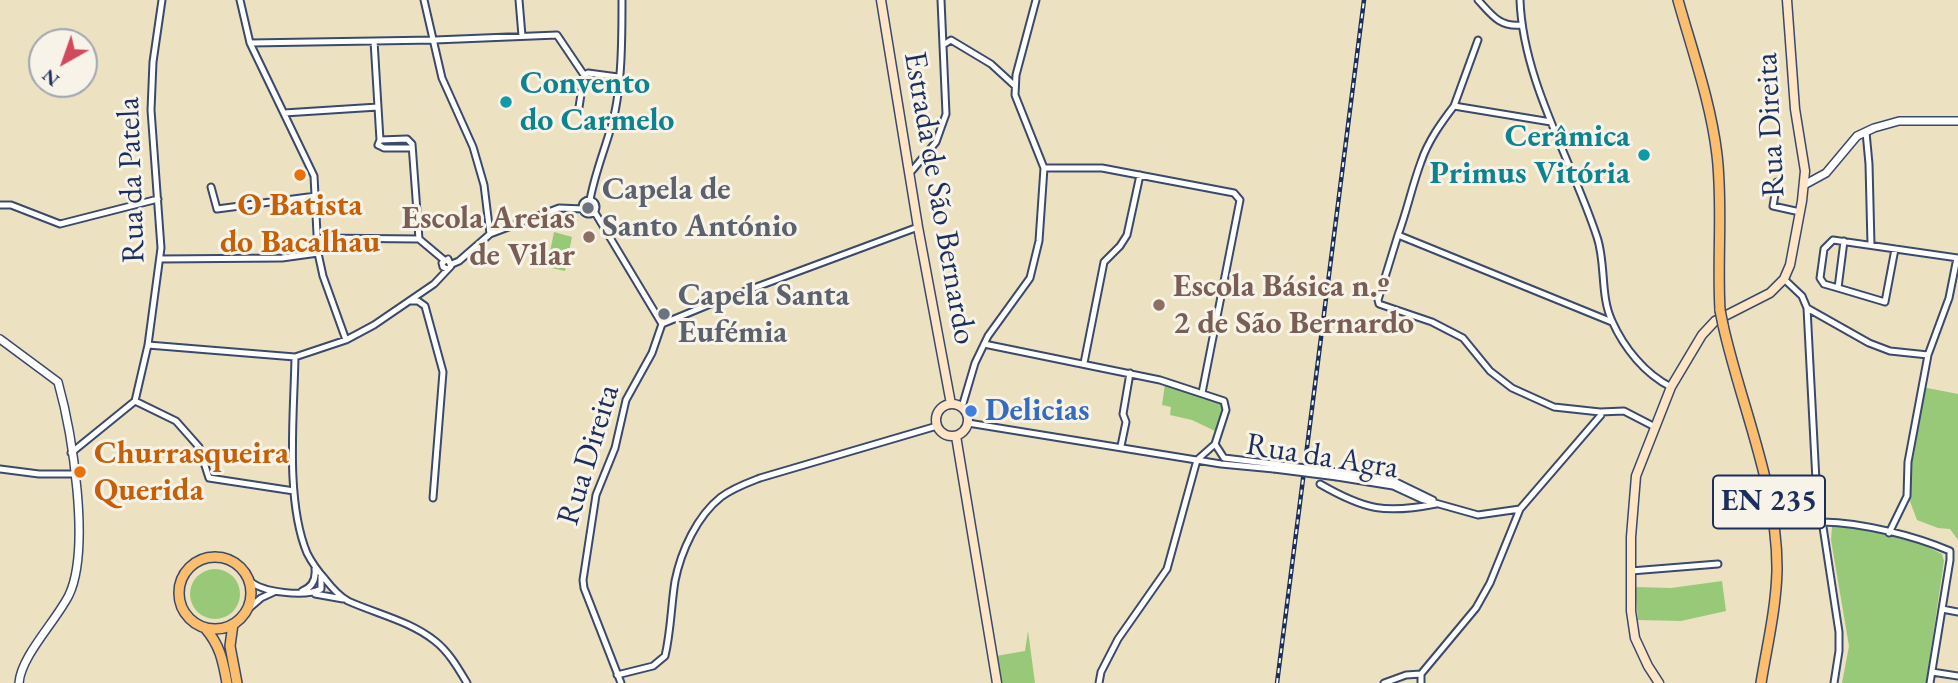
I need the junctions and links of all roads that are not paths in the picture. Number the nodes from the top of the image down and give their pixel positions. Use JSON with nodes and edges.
{"nodes":[{"id":1,"x":162,"y":0,"type":"edge"},
{"id":2,"x":240,"y":0,"type":"edge"},
{"id":3,"x":424,"y":0,"type":"edge"},
{"id":4,"x":519,"y":0,"type":"edge"},
{"id":5,"x":622,"y":0,"type":"edge"},
{"id":6,"x":881,"y":0,"type":"edge"},
{"id":7,"x":941,"y":0,"type":"edge"},
{"id":8,"x":1036,"y":0,"type":"edge"},
{"id":9,"x":1478,"y":0,"type":"edge"},
{"id":10,"x":1520,"y":0,"type":"edge"},
{"id":11,"x":1678,"y":0,"type":"edge"},
{"id":12,"x":1787,"y":0,"type":"edge"},
{"id":13,"x":1521,"y":25,"type":"junction"},
{"id":14,"x":522,"y":36,"type":"junction"},
{"id":15,"x":435,"y":40,"type":"junction"},
{"id":16,"x":1478,"y":40,"type":"dead end"},
{"id":17,"x":374,"y":41,"type":"junction"},
{"id":18,"x":250,"y":43,"type":"junction"},
{"id":19,"x":943,"y":45,"type":"junction"},
{"id":20,"x":584,"y":75,"type":"junction"},
{"id":21,"x":618,"y":77,"type":"junction"},
{"id":22,"x":1015,"y":86,"type":"junction"},
{"id":23,"x":1454,"y":106,"type":"junction"},
{"id":24,"x":378,"y":107,"type":"junction"},
{"id":25,"x":579,"y":107,"type":"dead end"},
{"id":26,"x":284,"y":113,"type":"junction"},
{"id":27,"x":1958,"y":121,"type":"edge"},
{"id":28,"x":1551,"y":122,"type":"junction"},
{"id":29,"x":1866,"y":132,"type":"junction"},
{"id":30,"x":380,"y":140,"type":"junction"},
{"id":31,"x":412,"y":148,"type":"junction"},
{"id":32,"x":1044,"y":168,"type":"junction"},
{"id":33,"x":910,"y":173,"type":"junction"},
{"id":34,"x":1140,"y":175,"type":"junction"},
{"id":35,"x":1777,"y":182,"type":"dead end"},
{"id":36,"x":1804,"y":185,"type":"junction"},
{"id":37,"x":211,"y":187,"type":"dead end"},
{"id":38,"x":316,"y":196,"type":"junction"},
{"id":39,"x":158,"y":199,"type":"junction"},
{"id":40,"x":590,"y":200,"type":"junction"},
{"id":41,"x":0,"y":205,"type":"edge"},
{"id":42,"x":583,"y":209,"type":"junction"},
{"id":43,"x":594,"y":211,"type":"junction"},
{"id":44,"x":1800,"y":212,"type":"junction"},
{"id":45,"x":918,"y":227,"type":"junction"},
{"id":46,"x":490,"y":234,"type":"junction"},
{"id":47,"x":1398,"y":235,"type":"junction"},
{"id":48,"x":317,"y":238,"type":"junction"},
{"id":49,"x":419,"y":239,"type":"junction"},
{"id":50,"x":1844,"y":241,"type":"junction"},
{"id":51,"x":1871,"y":245,"type":"junction"},
{"id":52,"x":1895,"y":249,"type":"junction"},
{"id":53,"x":318,"y":253,"type":"junction"},
{"id":54,"x":1957,"y":258,"type":"edge"},
{"id":55,"x":160,"y":259,"type":"junction"},
{"id":56,"x":449,"y":267,"type":"junction"},
{"id":57,"x":1784,"y":279,"type":"junction"},
{"id":58,"x":1838,"y":288,"type":"junction"},
{"id":59,"x":411,"y":301,"type":"junction"},
{"id":60,"x":1807,"y":308,"type":"junction"},
{"id":61,"x":1612,"y":322,"type":"junction"},
{"id":62,"x":662,"y":324,"type":"junction"},
{"id":63,"x":0,"y":339,"type":"edge"},
{"id":64,"x":346,"y":340,"type":"junction"},
{"id":65,"x":984,"y":344,"type":"junction"},
{"id":66,"x":148,"y":345,"type":"junction"},
{"id":67,"x":1928,"y":355,"type":"junction"},
{"id":68,"x":295,"y":358,"type":"junction"},
{"id":69,"x":1084,"y":363,"type":"junction"},
{"id":70,"x":1130,"y":373,"type":"junction"},
{"id":71,"x":1671,"y":387,"type":"junction"},
{"id":72,"x":1202,"y":393,"type":"junction"},
{"id":73,"x":135,"y":401,"type":"junction"},
{"id":74,"x":951,"y":404,"type":"junction"},
{"id":75,"x":962,"y":407,"type":"junction"},
{"id":76,"x":1600,"y":412,"type":"junction"},
{"id":77,"x":968,"y":423,"type":"junction"},
{"id":78,"x":937,"y":426,"type":"junction"},
{"id":79,"x":1655,"y":427,"type":"junction"},
{"id":80,"x":956,"y":436,"type":"junction"},
{"id":81,"x":1215,"y":444,"type":"junction"},
{"id":82,"x":1121,"y":446,"type":"junction"},
{"id":83,"x":71,"y":453,"type":"junction"},
{"id":84,"x":1196,"y":460,"type":"junction"},
{"id":85,"x":1274,"y":466,"type":"junction"},
{"id":86,"x":0,"y":469,"type":"edge"},
{"id":87,"x":74,"y":474,"type":"junction"},
{"id":88,"x":1320,"y":484,"type":"dead end"},
{"id":89,"x":294,"y":491,"type":"junction"},
{"id":90,"x":433,"y":498,"type":"dead end"},
{"id":91,"x":1439,"y":504,"type":"junction"},
{"id":92,"x":1520,"y":509,"type":"junction"},
{"id":93,"x":1823,"y":522,"type":"junction"},
{"id":94,"x":1889,"y":533,"type":"junction"},
{"id":95,"x":1958,"y":550,"type":"edge"},
{"id":96,"x":1950,"y":551,"type":"junction"},
{"id":97,"x":1718,"y":564,"type":"dead end"},
{"id":98,"x":316,"y":568,"type":"junction"},
{"id":99,"x":1632,"y":570,"type":"junction"},
{"id":100,"x":249,"y":580,"type":"junction"},
{"id":101,"x":274,"y":592,"type":"junction"},
{"id":102,"x":303,"y":592,"type":"junction"},
{"id":103,"x":346,"y":600,"type":"junction"},
{"id":104,"x":247,"y":610,"type":"junction"},
{"id":105,"x":1942,"y":610,"type":"junction"},
{"id":106,"x":1958,"y":612,"type":"edge"},
{"id":107,"x":233,"y":624,"type":"junction"},
{"id":108,"x":205,"y":628,"type":"junction"},
{"id":109,"x":1932,"y":672,"type":"junction"},
{"id":110,"x":1421,"y":674,"type":"junction"},
{"id":111,"x":617,"y":675,"type":"junction"},
{"id":112,"x":1958,"y":676,"type":"edge"},
{"id":113,"x":19,"y":683,"type":"edge"},
{"id":114,"x":227,"y":683,"type":"edge"},
{"id":115,"x":237,"y":683,"type":"edge"},
{"id":116,"x":467,"y":683,"type":"edge"},
{"id":117,"x":621,"y":683,"type":"edge"},
{"id":118,"x":997,"y":683,"type":"edge"},
{"id":119,"x":1099,"y":683,"type":"edge"},
{"id":120,"x":1384,"y":683,"type":"edge"},
{"id":121,"x":1422,"y":683,"type":"edge"},
{"id":122,"x":1659,"y":683,"type":"edge"},
{"id":123,"x":1761,"y":683,"type":"edge"},
{"id":124,"x":1834,"y":683,"type":"edge"},
{"id":125,"x":1930,"y":683,"type":"edge"}],
"edges":[{"from":1,"to":39,"type":"street","name":"Rua da Patela"},
{"from":2,"to":18,"type":"street"},
{"from":3,"to":15,"type":"street"},
{"from":4,"to":14,"type":"street"},
{"from":5,"to":21,"type":"street"},
{"from":6,"to":33,"type":"main road","name":"Estrada de São Bernardo"},
{"from":7,"to":19,"type":"street"},
{"from":8,"to":22,"type":"street"},
{"from":9,"to":13,"type":"street"},
{"from":10,"to":13,"type":"street"},
{"from":11,"to":123,"type":"main road","number":"EN 235","bridge":true},
{"from":12,"to":36,"type":"main road","name":"Rua Direita"},
{"from":13,"to":28,"type":"street"},
{"from":14,"to":15,"type":"street"},
{"from":14,"to":20,"type":"street"},
{"from":15,"to":17,"type":"street"},
{"from":15,"to":46,"type":"street"},
{"from":16,"to":23,"type":"street"},
{"from":17,"to":18,"type":"street"},
{"from":17,"to":24,"type":"street"},
{"from":18,"to":26,"type":"street"},
{"from":19,"to":22,"type":"street"},
{"from":19,"to":33,"type":"street"},
{"from":20,"to":21,"type":"street"},
{"from":20,"to":25,"type":"street"},
{"from":21,"to":40,"type":"street"},
{"from":22,"to":32,"type":"street"},
{"from":23,"to":28,"type":"street"},
{"from":23,"to":47,"type":"street"},
{"from":24,"to":26,"type":"street"},
{"from":24,"to":30,"type":"street"},
{"from":26,"to":38,"type":"street"},
{"from":27,"to":29,"type":"street"},
{"from":28,"to":61,"type":"street"},
{"from":29,"to":36,"type":"street"},
{"from":29,"to":51,"type":"street"},
{"from":30,"to":31,"type":"street"},
{"from":30,"to":31,"type":"street"},
{"from":31,"to":49,"type":"street"},
{"from":32,"to":34,"type":"street"},
{"from":32,"to":65,"type":"street"},
{"from":33,"to":45,"type":"main road","name":"Estrada de São Bernardo"},
{"from":34,"to":69,"type":"street"},
{"from":34,"to":72,"type":"street"},
{"from":35,"to":44,"type":"street"},
{"from":36,"to":44,"type":"main road","name":"Rua Direita"},
{"from":37,"to":38,"type":"street"},
{"from":38,"to":48,"type":"street"},
{"from":39,"to":41,"type":"street"},
{"from":39,"to":55,"type":"street","name":"Rua da Patela"},
{"from":40,"to":42,"type":"street"},
{"from":40,"to":43,"type":"street"},
{"from":42,"to":43,"type":"street"},
{"from":42,"to":46,"type":"street"},
{"from":43,"to":62,"type":"street"},
{"from":44,"to":57,"type":"main road","name":"Rua Direita"},
{"from":45,"to":62,"type":"street"},
{"from":45,"to":74,"type":"main road","name":"Estrada de São Bernardo"},
{"from":46,"to":56,"type":"street"},
{"from":47,"to":61,"type":"street"},
{"from":47,"to":76,"type":"street"},
{"from":48,"to":49,"type":"street"},
{"from":48,"to":53,"type":"street"},
{"from":49,"to":56,"type":"street"},
{"from":50,"to":51,"type":"street"},
{"from":50,"to":58,"type":"street"},
{"from":50,"to":58,"type":"street"},
{"from":51,"to":52,"type":"street"},
{"from":52,"to":54,"type":"street"},
{"from":52,"to":58,"type":"street"},
{"from":53,"to":55,"type":"street"},
{"from":53,"to":64,"type":"street"},
{"from":54,"to":67,"type":"street"},
{"from":55,"to":66,"type":"street","name":"Rua da Patela"},
{"from":56,"to":59,"type":"street"},
{"from":57,"to":60,"type":"street"},
{"from":57,"to":71,"type":"main road"},
{"from":59,"to":64,"type":"street"},
{"from":59,"to":90,"type":"street"},
{"from":60,"to":67,"type":"street"},
{"from":60,"to":93,"type":"street"},
{"from":61,"to":71,"type":"street"},
{"from":62,"to":111,"type":"street","name":"Rua Direita"},
{"from":63,"to":83,"type":"street"},
{"from":64,"to":68,"type":"street"},
{"from":65,"to":69,"type":"street"},
{"from":65,"to":75,"type":"street"},
{"from":66,"to":68,"type":"street"},
{"from":66,"to":73,"type":"street","name":"Rua da Patela"},
{"from":67,"to":94,"type":"street"},
{"from":68,"to":89,"type":"street"},
{"from":69,"to":70,"type":"street"},
{"from":70,"to":72,"type":"street"},
{"from":70,"to":82,"type":"street"},
{"from":71,"to":79,"type":"main road"},
{"from":72,"to":81,"type":"street"},
{"from":73,"to":83,"type":"street"},
{"from":73,"to":89,"type":"street"},
{"from":74,"to":75,"type":"main road"},
{"from":74,"to":78,"type":"main road"},
{"from":75,"to":77,"type":"main road"},
{"from":76,"to":79,"type":"street"},
{"from":76,"to":92,"type":"street"},
{"from":77,"to":80,"type":"main road"},
{"from":77,"to":82,"type":"street","name":"Rua da Agra"},
{"from":78,"to":80,"type":"main road"},
{"from":78,"to":111,"type":"street"},
{"from":79,"to":99,"type":"main road"},
{"from":80,"to":118,"type":"main road"},
{"from":81,"to":84,"type":"street"},
{"from":81,"to":85,"type":"street","name":"Rua da Agra"},
{"from":82,"to":84,"type":"street","name":"Rua da Agra"},
{"from":83,"to":87,"type":"street"},
{"from":84,"to":85,"type":"street","name":"Rua da Agra"},
{"from":84,"to":119,"type":"street"},
{"from":85,"to":91,"type":"street","name":"Rua da Agra","bridge":true},
{"from":86,"to":87,"type":"street"},
{"from":87,"to":113,"type":"street"},
{"from":88,"to":91,"type":"street","name":"Rua da Agra"},
{"from":89,"to":98,"type":"street"},
{"from":91,"to":92,"type":"street","name":"Rua da Agra"},
{"from":92,"to":110,"type":"street"},
{"from":93,"to":94,"type":"street"},
{"from":93,"to":124,"type":"street"},
{"from":94,"to":96,"type":"street"},
{"from":95,"to":96,"type":"street"},
{"from":96,"to":105,"type":"street"},
{"from":97,"to":99,"type":"street"},
{"from":98,"to":102,"type":"street"},
{"from":98,"to":102,"type":"street"},
{"from":98,"to":103,"type":"street"},
{"from":99,"to":122,"type":"main road"},
{"from":100,"to":101,"type":"street"},
{"from":100,"to":104,"type":"main road"},
{"from":100,"to":108,"type":"main road"},
{"from":101,"to":102,"type":"street"},
{"from":101,"to":104,"type":"street"},
{"from":102,"to":103,"type":"street"},
{"from":103,"to":116,"type":"street"},
{"from":104,"to":107,"type":"main road"},
{"from":105,"to":106,"type":"street"},
{"from":105,"to":109,"type":"street"},
{"from":107,"to":108,"type":"main road"},
{"from":107,"to":115,"type":"main road"},
{"from":108,"to":114,"type":"main road"},
{"from":109,"to":112,"type":"street"},
{"from":109,"to":125,"type":"street"},
{"from":110,"to":120,"type":"street"},
{"from":110,"to":121,"type":"street"},
{"from":111,"to":117,"type":"street","name":"Rua Direita"}]}
